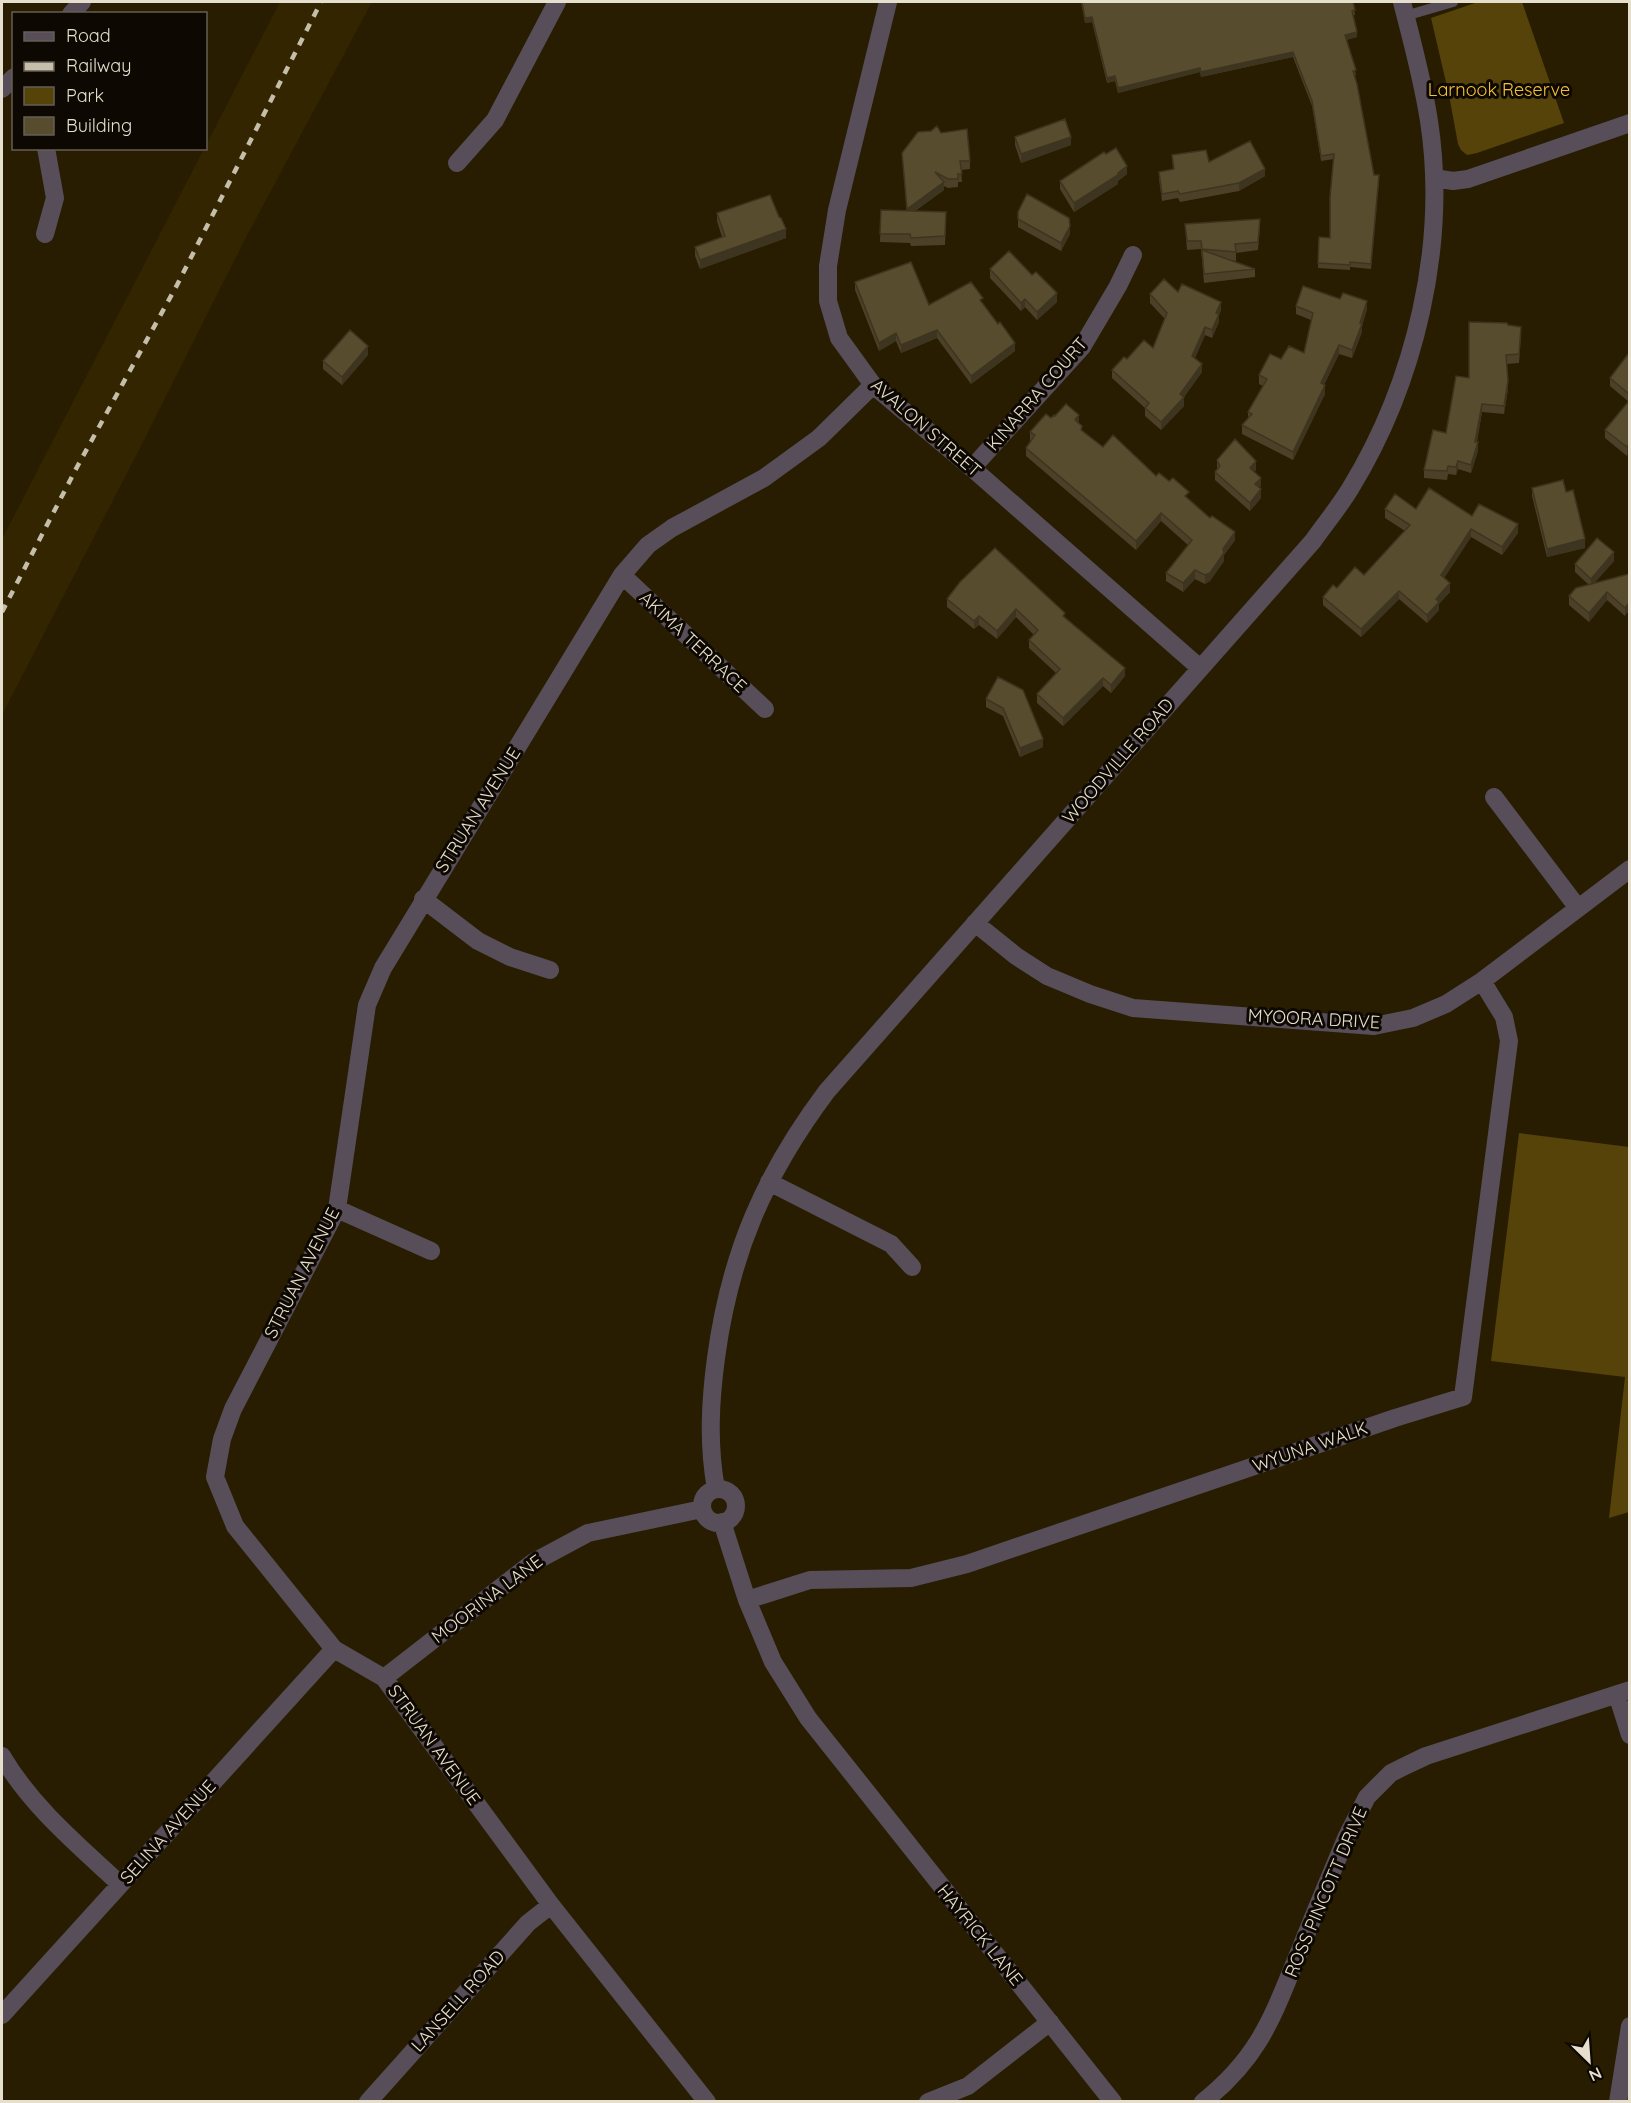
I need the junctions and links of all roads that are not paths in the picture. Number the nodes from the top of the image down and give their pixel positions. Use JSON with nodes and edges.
{"nodes":[{"id":1,"x":557,"y":2,"type":"edge"},
{"id":2,"x":888,"y":2,"type":"edge"},
{"id":3,"x":1453,"y":2,"type":"edge"},
{"id":4,"x":1404,"y":9,"type":"edge"},
{"id":5,"x":1629,"y":123,"type":"edge"},
{"id":6,"x":46,"y":150,"type":"edge"},
{"id":7,"x":457,"y":163,"type":"dead end"},
{"id":8,"x":1434,"y":178,"type":"junction"},
{"id":9,"x":45,"y":234,"type":"dead end"},
{"id":10,"x":1133,"y":255,"type":"dead end"},
{"id":11,"x":873,"y":385,"type":"junction"},
{"id":12,"x":972,"y":468,"type":"junction"},
{"id":13,"x":622,"y":574,"type":"junction"},
{"id":14,"x":1200,"y":668,"type":"junction"},
{"id":15,"x":765,"y":710,"type":"dead end"},
{"id":16,"x":1494,"y":797,"type":"dead end"},
{"id":17,"x":1629,"y":869,"type":"edge"},
{"id":18,"x":423,"y":899,"type":"junction"},
{"id":19,"x":1578,"y":908,"type":"junction"},
{"id":20,"x":975,"y":923,"type":"junction"},
{"id":21,"x":550,"y":970,"type":"dead end"},
{"id":22,"x":1482,"y":981,"type":"junction"},
{"id":23,"x":769,"y":1182,"type":"junction"},
{"id":24,"x":337,"y":1209,"type":"junction"},
{"id":25,"x":431,"y":1251,"type":"dead end"},
{"id":26,"x":912,"y":1267,"type":"dead end"},
{"id":27,"x":716,"y":1489,"type":"junction"},
{"id":28,"x":702,"y":1509,"type":"junction"},
{"id":29,"x":722,"y":1522,"type":"junction"},
{"id":30,"x":747,"y":1600,"type":"junction"},
{"id":31,"x":334,"y":1649,"type":"junction"},
{"id":32,"x":384,"y":1678,"type":"junction"},
{"id":33,"x":1623,"y":1692,"type":"edge"},
{"id":34,"x":1629,"y":1735,"type":"edge"},
{"id":35,"x":2,"y":1756,"type":"edge"},
{"id":36,"x":120,"y":1884,"type":"junction"},
{"id":37,"x":551,"y":1905,"type":"junction"},
{"id":38,"x":2,"y":2015,"type":"edge"},
{"id":39,"x":1050,"y":2022,"type":"junction"},
{"id":40,"x":1629,"y":2026,"type":"edge"},
{"id":41,"x":368,"y":2102,"type":"edge"},
{"id":42,"x":707,"y":2102,"type":"edge"},
{"id":43,"x":928,"y":2102,"type":"edge"},
{"id":44,"x":1113,"y":2102,"type":"edge"},
{"id":45,"x":1203,"y":2102,"type":"edge"},
{"id":46,"x":1618,"y":2102,"type":"edge"}],
"edges":[{"from":1,"to":7,"type":"street"},
{"from":2,"to":11,"type":"street","name":"AVALON STREET"},
{"from":3,"to":4,"type":"lane"},
{"from":4,"to":8,"type":"street","name":"WOODVILLE ROAD"},
{"from":5,"to":8,"type":"street"},
{"from":6,"to":9,"type":"street"},
{"from":8,"to":14,"type":"street","name":"WOODVILLE ROAD"},
{"from":10,"to":12,"type":"street","name":"KINARRA COURT"},
{"from":11,"to":12,"type":"street","name":"AVALON STREET"},
{"from":11,"to":13,"type":"street","name":"STRUAN AVENUE"},
{"from":12,"to":14,"type":"street","name":"AVALON STREET"},
{"from":13,"to":15,"type":"street","name":"AKIMA TERRACE"},
{"from":13,"to":18,"type":"street","name":"STRUAN AVENUE"},
{"from":14,"to":20,"type":"street","name":"WOODVILLE ROAD"},
{"from":16,"to":19,"type":"street"},
{"from":17,"to":19,"type":"street","name":"MYOORA DRIVE"},
{"from":18,"to":21,"type":"street"},
{"from":18,"to":24,"type":"street","name":"STRUAN AVENUE"},
{"from":19,"to":22,"type":"street","name":"MYOORA DRIVE"},
{"from":20,"to":22,"type":"street","name":"MYOORA DRIVE"},
{"from":20,"to":23,"type":"street","name":"WOODVILLE ROAD"},
{"from":22,"to":30,"type":"street","name":"WYUNA WALK"},
{"from":23,"to":26,"type":"street"},
{"from":23,"to":27,"type":"street","name":"WOODVILLE ROAD"},
{"from":24,"to":25,"type":"street"},
{"from":24,"to":31,"type":"street","name":"STRUAN AVENUE"},
{"from":27,"to":28,"type":"street"},
{"from":27,"to":29,"type":"street"},
{"from":28,"to":29,"type":"street"},
{"from":28,"to":32,"type":"street","name":"MOORINA LANE"},
{"from":29,"to":30,"type":"street"},
{"from":30,"to":39,"type":"street","name":"HAYRICK LANE"},
{"from":31,"to":32,"type":"street","name":"STRUAN AVENUE"},
{"from":31,"to":36,"type":"street","name":"SELINA AVENUE"},
{"from":32,"to":37,"type":"street","name":"STRUAN AVENUE"},
{"from":33,"to":34,"type":"street"},
{"from":33,"to":45,"type":"street","name":"ROSS PINCOTT DRIVE"},
{"from":35,"to":36,"type":"street"},
{"from":36,"to":38,"type":"street","name":"SELINA AVENUE"},
{"from":37,"to":41,"type":"street","name":"LANSELL ROAD"},
{"from":37,"to":42,"type":"street","name":"STRUAN AVENUE"},
{"from":39,"to":43,"type":"street"},
{"from":39,"to":44,"type":"street","name":"HAYRICK LANE"},
{"from":40,"to":46,"type":"street"}]}
